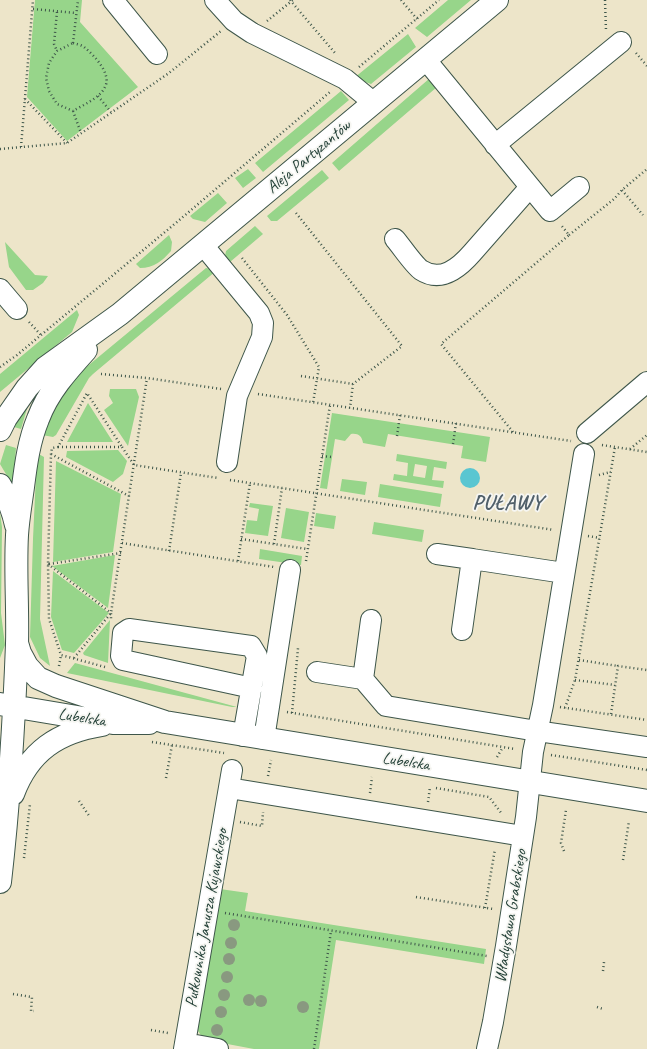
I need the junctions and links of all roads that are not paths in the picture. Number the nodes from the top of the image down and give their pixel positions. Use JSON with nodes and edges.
{"nodes":[{"id":1,"x":113,"y":0,"type":"edge"},
{"id":2,"x":215,"y":0,"type":"edge"},
{"id":3,"x":497,"y":0,"type":"edge"},
{"id":4,"x":613,"y":48,"type":"road end"},
{"id":5,"x":157,"y":54,"type":"dead end"},
{"id":6,"x":426,"y":60,"type":"junction"},
{"id":7,"x":374,"y":103,"type":"junction"},
{"id":8,"x":495,"y":145,"type":"junction"},
{"id":9,"x":530,"y":187,"type":"junction"},
{"id":10,"x":579,"y":187,"type":"dead end"},
{"id":11,"x":395,"y":239,"type":"dead end"},
{"id":12,"x":203,"y":245,"type":"junction"},
{"id":13,"x":0,"y":289,"type":"edge"},
{"id":14,"x":17,"y":309,"type":"dead end"},
{"id":15,"x":120,"y":314,"type":"junction"},
{"id":16,"x":45,"y":368,"type":"junction"},
{"id":17,"x":647,"y":382,"type":"edge"},
{"id":18,"x":0,"y":399,"type":"edge"},
{"id":19,"x":0,"y":430,"type":"edge"},
{"id":20,"x":224,"y":473,"type":"road end"},
{"id":21,"x":0,"y":486,"type":"edge"},
{"id":22,"x":17,"y":534,"type":"junction"},
{"id":23,"x":437,"y":554,"type":"dead end"},
{"id":24,"x":472,"y":559,"type":"junction"},
{"id":25,"x":290,"y":570,"type":"road end"},
{"id":26,"x":564,"y":573,"type":"junction"},
{"id":27,"x":371,"y":620,"type":"dead end"},
{"id":28,"x":462,"y":630,"type":"dead end"},
{"id":29,"x":17,"y":643,"type":"junction"},
{"id":30,"x":317,"y":672,"type":"dead end"},
{"id":31,"x":0,"y":674,"type":"edge"},
{"id":32,"x":363,"y":679,"type":"junction"},
{"id":33,"x":56,"y":686,"type":"junction"},
{"id":34,"x":252,"y":688,"type":"junction"},
{"id":35,"x":7,"y":699,"type":"edge"},
{"id":36,"x":165,"y":722,"type":"junction"},
{"id":37,"x":113,"y":723,"type":"junction"},
{"id":38,"x":537,"y":731,"type":"junction"},
{"id":39,"x":257,"y":745,"type":"junction"},
{"id":40,"x":647,"y":747,"type":"edge"},
{"id":41,"x":530,"y":782,"type":"junction"},
{"id":42,"x":647,"y":801,"type":"edge"},
{"id":43,"x":8,"y":808,"type":"junction"},
{"id":44,"x":523,"y":836,"type":"junction"},
{"id":45,"x":0,"y":882,"type":"edge"},
{"id":46,"x":185,"y":1046,"type":"edge"},
{"id":47,"x":218,"y":1049,"type":"edge"},
{"id":48,"x":487,"y":1049,"type":"edge"}],
"edges":[{"from":1,"to":5,"type":"street"},
{"from":2,"to":7,"type":"street"},
{"from":3,"to":6,"type":"main road","name":"Aleja Partyzantów"},
{"from":4,"to":8,"type":"street"},
{"from":6,"to":7,"type":"main road","name":"Aleja Partyzantów"},
{"from":6,"to":8,"type":"street"},
{"from":7,"to":12,"type":"main road","name":"Aleja Partyzantów"},
{"from":8,"to":9,"type":"street"},
{"from":9,"to":10,"type":"street"},
{"from":9,"to":11,"type":"street"},
{"from":12,"to":15,"type":"main road","name":"Aleja Partyzantów"},
{"from":12,"to":20,"type":"street"},
{"from":13,"to":14,"type":"street"},
{"from":15,"to":16,"type":"main road","name":"Aleja Partyzantów"},
{"from":15,"to":22,"type":"main road","name":"Aleja Partyzantów"},
{"from":16,"to":18,"type":"main road"},
{"from":16,"to":19,"type":"main road","name":"Aleja Partyzantów"},
{"from":17,"to":26,"type":"street","name":"Władysława Grabskiego"},
{"from":21,"to":22,"type":"main road"},
{"from":22,"to":29,"type":"main road"},
{"from":23,"to":24,"type":"street"},
{"from":24,"to":26,"type":"street"},
{"from":24,"to":28,"type":"street"},
{"from":25,"to":39,"type":"street"},
{"from":26,"to":38,"type":"street","name":"Władysława Grabskiego"},
{"from":27,"to":32,"type":"street"},
{"from":29,"to":31,"type":"main road"},
{"from":29,"to":33,"type":"main road","name":"Lubelska"},
{"from":29,"to":35,"type":"main road"},
{"from":30,"to":32,"type":"street"},
{"from":32,"to":38,"type":"street"},
{"from":33,"to":35,"type":"main road"},
{"from":33,"to":36,"type":"main road","name":"Lubelska"},
{"from":34,"to":34,"type":"street"},
{"from":34,"to":39,"type":"street"},
{"from":35,"to":37,"type":"main road","name":"Lubelska"},
{"from":35,"to":43,"type":"main road"},
{"from":36,"to":37,"type":"main road","name":"Lubelska"},
{"from":36,"to":39,"type":"main road","name":"Lubelska"},
{"from":37,"to":43,"type":"main road"},
{"from":38,"to":40,"type":"street"},
{"from":38,"to":41,"type":"street","name":"Władysława Grabskiego"},
{"from":39,"to":41,"type":"main road","name":"Lubelska"},
{"from":41,"to":42,"type":"main road","name":"Lubelska"},
{"from":41,"to":44,"type":"street","name":"Władysława Grabskiego"},
{"from":43,"to":45,"type":"main road"},
{"from":44,"to":46,"type":"street","name":"Pułkownika Janusza Kujawskiego"},
{"from":44,"to":48,"type":"street","name":"Władysława Grabskiego"},
{"from":46,"to":47,"type":"street"}]}
